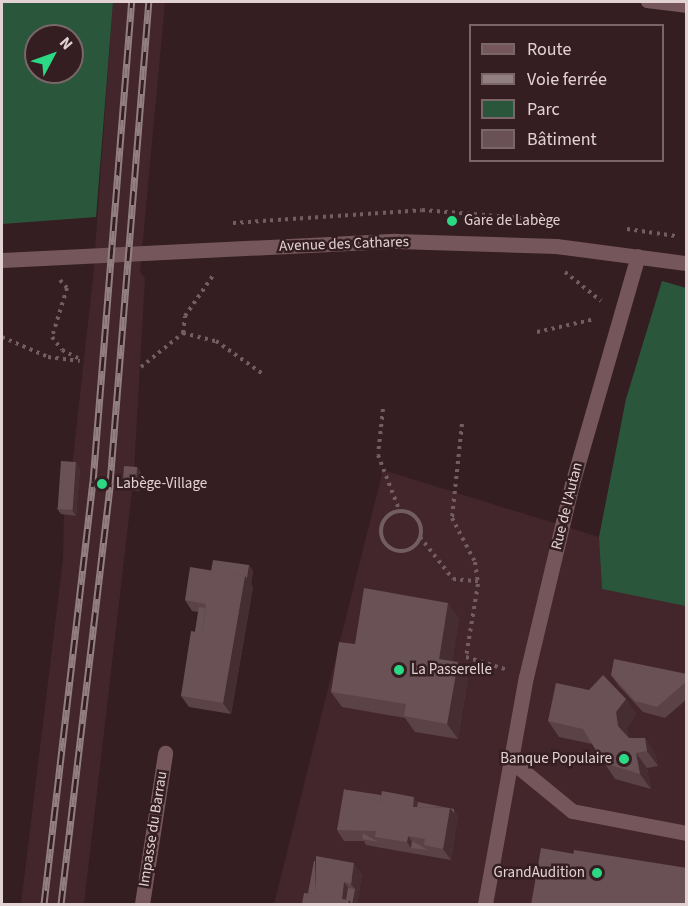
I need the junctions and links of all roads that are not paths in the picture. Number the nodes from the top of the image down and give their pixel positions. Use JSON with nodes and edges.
{"nodes":[{"id":1,"x":647,"y":2,"type":"edge"},
{"id":2,"x":687,"y":7,"type":"edge"},
{"id":3,"x":638,"y":256,"type":"junction"},
{"id":4,"x":2,"y":260,"type":"edge"},
{"id":5,"x":687,"y":263,"type":"edge"},
{"id":6,"x":165,"y":753,"type":"dead end"},
{"id":7,"x":510,"y":760,"type":"junction"},
{"id":8,"x":687,"y":833,"type":"edge"},
{"id":9,"x":142,"y":904,"type":"edge"},
{"id":10,"x":485,"y":904,"type":"edge"}],
"edges":[{"from":1,"to":2,"type":"lane"},
{"from":3,"to":4,"type":"street","name":"Avenue des Cathares"},
{"from":3,"to":5,"type":"street","name":"Avenue des Cathares"},
{"from":3,"to":7,"type":"street","name":"Rue de l'Autan"},
{"from":6,"to":9,"type":"street","name":"Impasse du Barrau"},
{"from":7,"to":8,"type":"street"},
{"from":7,"to":10,"type":"street","name":"Rue de l'Autan"}]}
